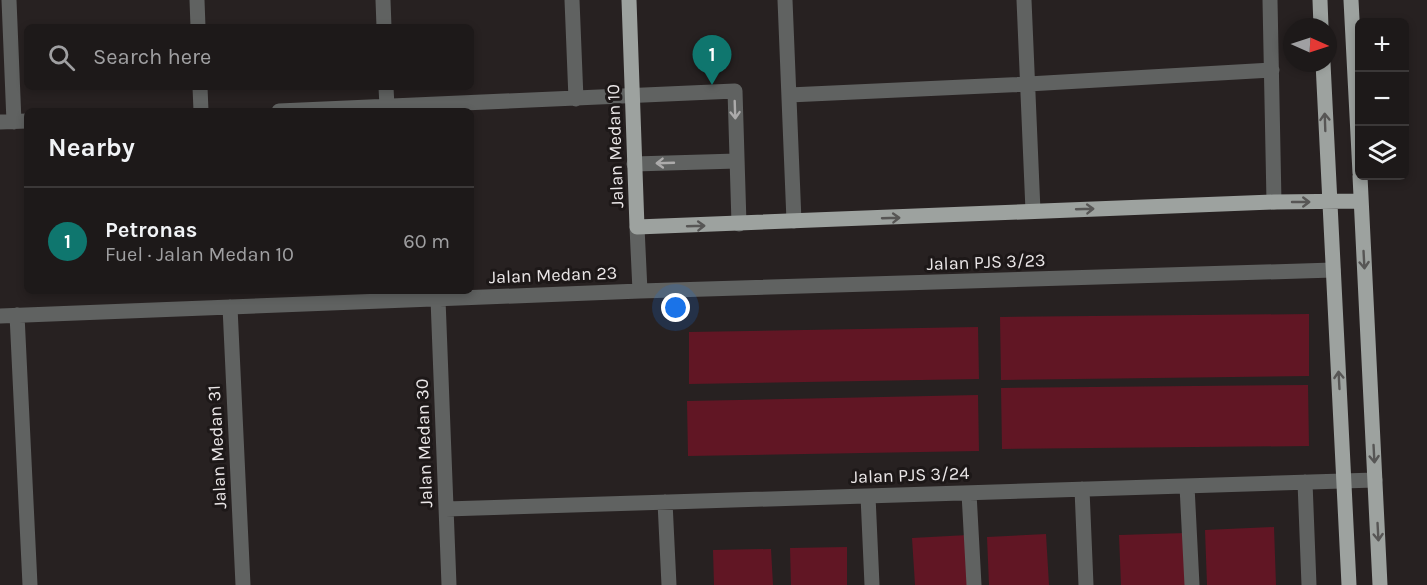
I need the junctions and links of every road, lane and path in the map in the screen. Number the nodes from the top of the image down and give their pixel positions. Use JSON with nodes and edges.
{"nodes":[{"id":1,"x":9,"y":0,"type":"edge"},
{"id":2,"x":197,"y":0,"type":"edge"},
{"id":3,"x":383,"y":0,"type":"edge"},
{"id":4,"x":572,"y":0,"type":"edge"},
{"id":5,"x":629,"y":0,"type":"edge"},
{"id":6,"x":785,"y":0,"type":"edge"},
{"id":7,"x":1024,"y":0,"type":"edge"},
{"id":8,"x":1270,"y":0,"type":"edge"},
{"id":9,"x":1320,"y":0,"type":"edge"},
{"id":10,"x":1351,"y":0,"type":"edge"},
{"id":11,"x":1321,"y":18,"type":"edge"},
{"id":12,"x":198,"y":24,"type":"edge"},
{"id":13,"x":384,"y":24,"type":"edge"},
{"id":14,"x":1272,"y":70,"type":"junction"},
{"id":15,"x":1323,"y":72,"type":"edge"},
{"id":16,"x":1028,"y":84,"type":"junction"},
{"id":17,"x":201,"y":90,"type":"edge"},
{"id":18,"x":386,"y":90,"type":"edge"},
{"id":19,"x":789,"y":95,"type":"junction"},
{"id":20,"x":632,"y":97,"type":"junction"},
{"id":21,"x":576,"y":99,"type":"junction"},
{"id":22,"x":387,"y":106,"type":"junction"},
{"id":23,"x":201,"y":108,"type":"edge"},
{"id":24,"x":349,"y":108,"type":"edge"},
{"id":25,"x":14,"y":122,"type":"edge"},
{"id":26,"x":1358,"y":126,"type":"edge"},
{"id":27,"x":737,"y":161,"type":"junction"},
{"id":28,"x":634,"y":164,"type":"junction"},
{"id":29,"x":1360,"y":180,"type":"edge"},
{"id":30,"x":1361,"y":201,"type":"junction"},
{"id":31,"x":1275,"y":202,"type":"junction"},
{"id":32,"x":1328,"y":202,"type":"junction"},
{"id":33,"x":1033,"y":211,"type":"junction"},
{"id":34,"x":794,"y":221,"type":"junction"},
{"id":35,"x":739,"y":224,"type":"junction"},
{"id":36,"x":637,"y":227,"type":"junction"},
{"id":37,"x":1333,"y":270,"type":"junction"},
{"id":38,"x":640,"y":291,"type":"junction"},
{"id":39,"x":319,"y":297,"type":"edge"},
{"id":40,"x":438,"y":299,"type":"junction"},
{"id":41,"x":230,"y":307,"type":"junction"},
{"id":42,"x":17,"y":315,"type":"junction"},
{"id":43,"x":0,"y":316,"type":"edge"},
{"id":44,"x":1344,"y":480,"type":"junction"},
{"id":45,"x":1375,"y":480,"type":"junction"},
{"id":46,"x":1305,"y":482,"type":"junction"},
{"id":47,"x":1187,"y":486,"type":"junction"},
{"id":48,"x":1082,"y":489,"type":"junction"},
{"id":49,"x":969,"y":493,"type":"junction"},
{"id":50,"x":868,"y":496,"type":"junction"},
{"id":51,"x":665,"y":502,"type":"junction"},
{"id":52,"x":446,"y":509,"type":"junction"},
{"id":53,"x":30,"y":585,"type":"edge"},
{"id":54,"x":243,"y":585,"type":"edge"},
{"id":55,"x":449,"y":585,"type":"edge"},
{"id":56,"x":669,"y":585,"type":"edge"},
{"id":57,"x":872,"y":585,"type":"edge"},
{"id":58,"x":974,"y":585,"type":"edge"},
{"id":59,"x":1086,"y":585,"type":"edge"},
{"id":60,"x":1192,"y":585,"type":"edge"},
{"id":61,"x":1309,"y":585,"type":"edge"},
{"id":62,"x":1349,"y":585,"type":"edge"},
{"id":63,"x":1380,"y":585,"type":"edge"}],
"edges":[{"from":1,"to":25,"type":"street"},
{"from":2,"to":12,"type":"street"},
{"from":3,"to":13,"type":"street"},
{"from":4,"to":21,"type":"street"},
{"from":5,"to":20,"type":"main road","name":"Jalan Medan 10"},
{"from":6,"to":19,"type":"street"},
{"from":7,"to":16,"type":"street"},
{"from":8,"to":14,"type":"street"},
{"from":9,"to":11,"type":"main road"},
{"from":10,"to":26,"type":"main road"},
{"from":14,"to":16,"type":"street"},
{"from":14,"to":31,"type":"street"},
{"from":32,"to":15,"type":"main road","one_way":true},
{"from":16,"to":19,"type":"street"},
{"from":16,"to":33,"type":"street"},
{"from":17,"to":23,"type":"street"},
{"from":18,"to":22,"type":"street"},
{"from":19,"to":34,"type":"street"},
{"from":20,"to":21,"type":"street"},
{"from":20,"to":27,"type":"street","one_way":true},
{"from":20,"to":28,"type":"main road","name":"Jalan Medan 10"},
{"from":21,"to":22,"type":"street"},
{"from":22,"to":24,"type":"street"},
{"from":27,"to":28,"type":"street","one_way":true},
{"from":27,"to":35,"type":"street"},
{"from":28,"to":36,"type":"main road","name":"Jalan Medan 10"},
{"from":29,"to":30,"type":"main road"},
{"from":30,"to":32,"type":"main road"},
{"from":30,"to":45,"type":"main road","one_way":true},
{"from":31,"to":32,"type":"main road","one_way":true},
{"from":33,"to":31,"type":"main road","one_way":true},
{"from":32,"to":37,"type":"main road"},
{"from":34,"to":33,"type":"main road","one_way":true},
{"from":34,"to":35,"type":"main road"},
{"from":36,"to":35,"type":"main road","one_way":true},
{"from":36,"to":38,"type":"street","name":"Jalan Medan 10"},
{"from":37,"to":38,"type":"street","name":"Jalan PJS 3/23"},
{"from":44,"to":37,"type":"main road","one_way":true},
{"from":38,"to":40,"type":"street","name":"Jalan Medan 23"},
{"from":39,"to":40,"type":"street","name":"Jalan Medan 23"},
{"from":39,"to":41,"type":"street","name":"Jalan Medan 23"},
{"from":40,"to":52,"type":"street","name":"Jalan Medan 30"},
{"from":41,"to":42,"type":"street","name":"Jalan Medan 23"},
{"from":41,"to":54,"type":"street","name":"Jalan Medan 31"},
{"from":42,"to":43,"type":"street","name":"Jalan Medan 23"},
{"from":42,"to":53,"type":"street"},
{"from":44,"to":45,"type":"street","name":"Jalan PJS 3/24"},
{"from":44,"to":46,"type":"street","name":"Jalan PJS 3/24"},
{"from":44,"to":62,"type":"main road"},
{"from":45,"to":63,"type":"main road","one_way":true},
{"from":46,"to":47,"type":"street","name":"Jalan PJS 3/24"},
{"from":46,"to":61,"type":"street"},
{"from":47,"to":48,"type":"street","name":"Jalan PJS 3/24"},
{"from":47,"to":60,"type":"street"},
{"from":48,"to":49,"type":"street","name":"Jalan PJS 3/24"},
{"from":48,"to":59,"type":"street"},
{"from":49,"to":50,"type":"street","name":"Jalan PJS 3/24"},
{"from":49,"to":58,"type":"street"},
{"from":50,"to":51,"type":"street","name":"Jalan PJS 3/24"},
{"from":50,"to":57,"type":"street"},
{"from":51,"to":52,"type":"street","name":"Jalan PJS 3/24"},
{"from":51,"to":56,"type":"street"},
{"from":52,"to":55,"type":"street","name":"Jalan Medan 30"}]}
